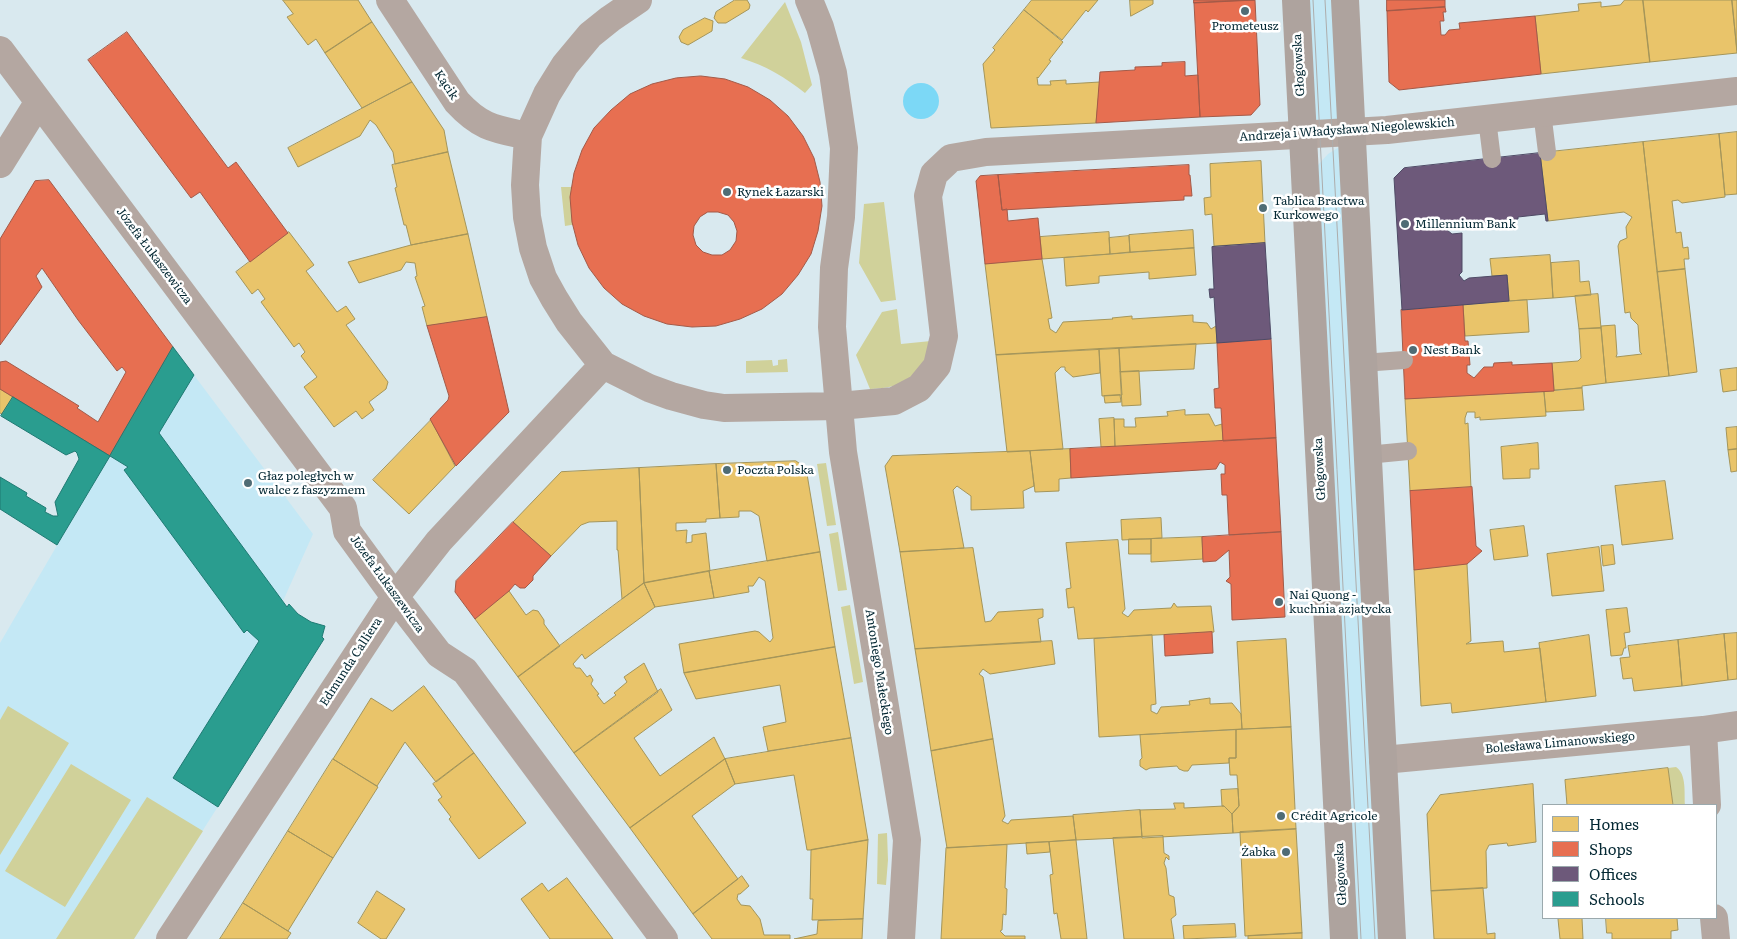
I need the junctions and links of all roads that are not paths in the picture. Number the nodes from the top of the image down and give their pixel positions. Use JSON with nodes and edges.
{"nodes":[{"id":1,"x":390,"y":0,"type":"edge"},
{"id":2,"x":638,"y":0,"type":"edge"},
{"id":3,"x":809,"y":0,"type":"edge"},
{"id":4,"x":1296,"y":0,"type":"edge"},
{"id":5,"x":1345,"y":0,"type":"edge"},
{"id":6,"x":0,"y":50,"type":"edge"},
{"id":7,"x":1737,"y":91,"type":"edge"},
{"id":8,"x":38,"y":103,"type":"junction"},
{"id":9,"x":1542,"y":112,"type":"junction"},
{"id":10,"x":1487,"y":119,"type":"junction"},
{"id":11,"x":1352,"y":131,"type":"junction"},
{"id":12,"x":1303,"y":134,"type":"junction"},
{"id":13,"x":528,"y":136,"type":"junction"},
{"id":14,"x":1547,"y":152,"type":"dead end"},
{"id":15,"x":1492,"y":159,"type":"dead end"},
{"id":16,"x":0,"y":164,"type":"edge"},
{"id":17,"x":1404,"y":360,"type":"dead end"},
{"id":18,"x":1362,"y":362,"type":"junction"},
{"id":19,"x":603,"y":365,"type":"junction"},
{"id":20,"x":839,"y":406,"type":"junction"},
{"id":21,"x":1408,"y":451,"type":"dead end"},
{"id":22,"x":1367,"y":454,"type":"junction"},
{"id":23,"x":395,"y":596,"type":"junction"},
{"id":24,"x":1737,"y":725,"type":"edge"},
{"id":25,"x":1703,"y":730,"type":"junction"},
{"id":26,"x":1383,"y":760,"type":"junction"},
{"id":27,"x":1707,"y":804,"type":"edge"},
{"id":28,"x":1714,"y":919,"type":"edge"},
{"id":29,"x":170,"y":939,"type":"edge"},
{"id":30,"x":664,"y":939,"type":"edge"},
{"id":31,"x":901,"y":939,"type":"edge"},
{"id":32,"x":1344,"y":939,"type":"edge"},
{"id":33,"x":1392,"y":939,"type":"edge"},
{"id":34,"x":1716,"y":939,"type":"edge"}],
"edges":[{"from":1,"to":13,"type":"street","name":"Kącik"},
{"from":2,"to":13,"type":"street"},
{"from":3,"to":20,"type":"street"},
{"from":4,"to":12,"type":"street","name":"Głogowska"},
{"from":5,"to":11,"type":"street"},
{"from":6,"to":8,"type":"street","name":"Józefa Łukaszewicza"},
{"from":7,"to":9,"type":"street","name":"Andrzeja i Władysława Niegolewskich"},
{"from":8,"to":16,"type":"street"},
{"from":8,"to":23,"type":"street","name":"Józefa Łukaszewicza"},
{"from":9,"to":10,"type":"street","name":"Andrzeja i Władysława Niegolewskich"},
{"from":9,"to":14,"type":"lane"},
{"from":10,"to":11,"type":"street","name":"Andrzeja i Władysława Niegolewskich"},
{"from":10,"to":15,"type":"lane"},
{"from":11,"to":12,"type":"street","name":"Andrzeja i Władysława Niegolewskich"},
{"from":11,"to":18,"type":"street"},
{"from":12,"to":20,"type":"street","name":"Andrzeja i Władysława Niegolewskich"},
{"from":12,"to":32,"type":"street","name":"Głogowska"},
{"from":13,"to":19,"type":"street"},
{"from":17,"to":18,"type":"lane"},
{"from":18,"to":22,"type":"street"},
{"from":19,"to":20,"type":"street"},
{"from":19,"to":23,"type":"street","name":"Edmunda Calliera"},
{"from":20,"to":31,"type":"street","name":"Antoniego Małeckiego"},
{"from":21,"to":22,"type":"lane"},
{"from":22,"to":26,"type":"street"},
{"from":23,"to":29,"type":"street","name":"Edmunda Calliera"},
{"from":23,"to":30,"type":"street","name":"Józefa Łukaszewicza"},
{"from":24,"to":25,"type":"street","name":"Bolesława Limanowskiego"},
{"from":25,"to":26,"type":"street","name":"Bolesława Limanowskiego"},
{"from":25,"to":27,"type":"street"},
{"from":26,"to":33,"type":"street"},
{"from":28,"to":34,"type":"street"}]}
